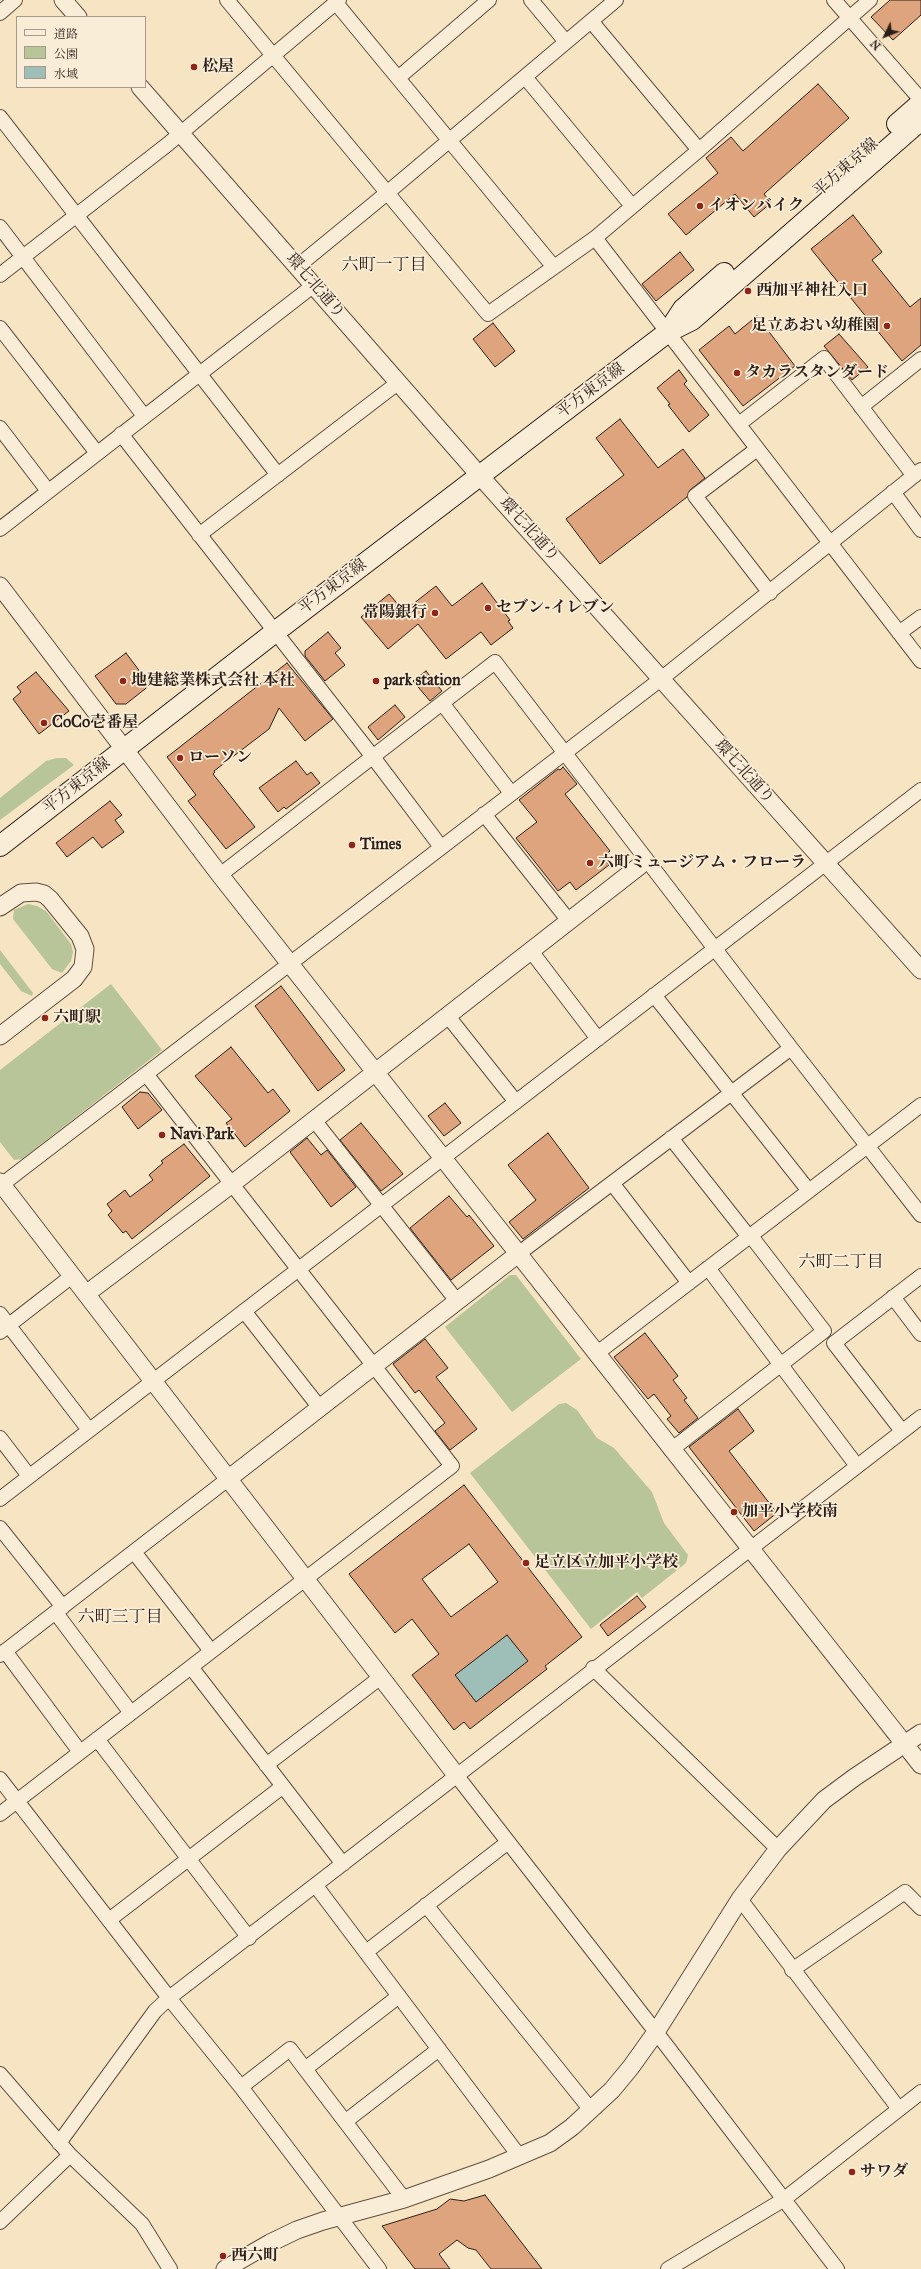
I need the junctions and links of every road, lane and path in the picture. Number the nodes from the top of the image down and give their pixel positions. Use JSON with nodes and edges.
{"nodes":[{"id":1,"x":15,"y":0,"type":"edge"},
{"id":2,"x":63,"y":0,"type":"edge"},
{"id":3,"x":227,"y":0,"type":"edge"},
{"id":4,"x":489,"y":0,"type":"edge"},
{"id":5,"x":531,"y":0,"type":"edge"},
{"id":6,"x":616,"y":0,"type":"edge"},
{"id":7,"x":834,"y":0,"type":"edge"},
{"id":8,"x":870,"y":0,"type":"edge"},
{"id":9,"x":338,"y":1,"type":"edge"},
{"id":10,"x":0,"y":13,"type":"edge"},
{"id":11,"x":77,"y":16,"type":"edge"},
{"id":12,"x":850,"y":19,"type":"junction"},
{"id":13,"x":591,"y":22,"type":"junction"},
{"id":14,"x":566,"y":42,"type":"junction"},
{"id":15,"x":273,"y":55,"type":"junction"},
{"id":16,"x":525,"y":77,"type":"junction"},
{"id":17,"x":398,"y":78,"type":"junction"},
{"id":18,"x":141,"y":88,"type":"edge"},
{"id":19,"x":921,"y":102,"type":"edge"},
{"id":20,"x":0,"y":117,"type":"edge"},
{"id":21,"x":921,"y":120,"type":"edge"},
{"id":22,"x":181,"y":133,"type":"junction"},
{"id":23,"x":450,"y":140,"type":"junction"},
{"id":24,"x":699,"y":150,"type":"junction"},
{"id":25,"x":387,"y":194,"type":"junction"},
{"id":26,"x":632,"y":206,"type":"junction"},
{"id":27,"x":75,"y":215,"type":"junction"},
{"id":28,"x":0,"y":227,"type":"edge"},
{"id":29,"x":595,"y":238,"type":"junction"},
{"id":30,"x":23,"y":256,"type":"junction"},
{"id":31,"x":298,"y":266,"type":"junction"},
{"id":32,"x":553,"y":266,"type":"junction"},
{"id":33,"x":0,"y":274,"type":"edge"},
{"id":34,"x":314,"y":285,"type":"junction"},
{"id":35,"x":0,"y":328,"type":"edge"},
{"id":36,"x":668,"y":332,"type":"junction"},
{"id":37,"x":921,"y":359,"type":"edge"},
{"id":38,"x":200,"y":373,"type":"junction"},
{"id":39,"x":399,"y":382,"type":"junction"},
{"id":40,"x":861,"y":407,"type":"junction"},
{"id":41,"x":144,"y":416,"type":"junction"},
{"id":42,"x":739,"y":424,"type":"junction"},
{"id":43,"x":0,"y":428,"type":"edge"},
{"id":44,"x":121,"y":434,"type":"junction"},
{"id":45,"x":757,"y":449,"type":"junction"},
{"id":46,"x":98,"y":453,"type":"junction"},
{"id":47,"x":917,"y":473,"type":"edge"},
{"id":48,"x":278,"y":474,"type":"junction"},
{"id":49,"x":480,"y":476,"type":"junction"},
{"id":50,"x":48,"y":491,"type":"junction"},
{"id":51,"x":893,"y":492,"type":"junction"},
{"id":52,"x":0,"y":529,"type":"edge"},
{"id":53,"x":921,"y":530,"type":"edge"},
{"id":54,"x":199,"y":535,"type":"junction"},
{"id":55,"x":829,"y":544,"type":"junction"},
{"id":56,"x":0,"y":586,"type":"edge"},
{"id":57,"x":770,"y":593,"type":"junction"},
{"id":58,"x":921,"y":617,"type":"edge"},
{"id":59,"x":275,"y":632,"type":"junction"},
{"id":60,"x":899,"y":633,"type":"junction"},
{"id":61,"x":921,"y":661,"type":"edge"},
{"id":62,"x":661,"y":679,"type":"junction"},
{"id":63,"x":442,"y":703,"type":"junction"},
{"id":64,"x":124,"y":749,"type":"junction"},
{"id":65,"x":564,"y":753,"type":"junction"},
{"id":66,"x":373,"y":757,"type":"junction"},
{"id":67,"x":921,"y":790,"type":"edge"},
{"id":68,"x":511,"y":793,"type":"junction"},
{"id":69,"x":484,"y":814,"type":"junction"},
{"id":70,"x":0,"y":846,"type":"edge"},
{"id":71,"x":441,"y":847,"type":"junction"},
{"id":72,"x":644,"y":862,"type":"junction"},
{"id":73,"x":826,"y":863,"type":"junction"},
{"id":74,"x":220,"y":875,"type":"junction"},
{"id":75,"x":0,"y":907,"type":"edge"},
{"id":76,"x":569,"y":920,"type":"junction"},
{"id":77,"x":714,"y":949,"type":"junction"},
{"id":78,"x":531,"y":951,"type":"junction"},
{"id":79,"x":291,"y":963,"type":"junction"},
{"id":80,"x":921,"y":970,"type":"edge"},
{"id":81,"x":654,"y":995,"type":"junction"},
{"id":82,"x":447,"y":1015,"type":"junction"},
{"id":83,"x":0,"y":1036,"type":"edge"},
{"id":84,"x":598,"y":1039,"type":"junction"},
{"id":85,"x":790,"y":1048,"type":"junction"},
{"id":86,"x":374,"y":1072,"type":"junction"},
{"id":87,"x":146,"y":1074,"type":"junction"},
{"id":88,"x":732,"y":1092,"type":"junction"},
{"id":89,"x":516,"y":1102,"type":"junction"},
{"id":90,"x":921,"y":1105,"type":"edge"},
{"id":91,"x":314,"y":1120,"type":"junction"},
{"id":92,"x":671,"y":1138,"type":"junction"},
{"id":93,"x":868,"y":1146,"type":"junction"},
{"id":94,"x":443,"y":1158,"type":"junction"},
{"id":95,"x":612,"y":1183,"type":"junction"},
{"id":96,"x":1,"y":1184,"type":"edge"},
{"id":97,"x":232,"y":1184,"type":"junction"},
{"id":98,"x":809,"y":1191,"type":"junction"},
{"id":99,"x":381,"y":1205,"type":"junction"},
{"id":100,"x":921,"y":1215,"type":"edge"},
{"id":101,"x":750,"y":1236,"type":"junction"},
{"id":102,"x":518,"y":1254,"type":"junction"},
{"id":103,"x":708,"y":1268,"type":"junction"},
{"id":104,"x":298,"y":1270,"type":"junction"},
{"id":105,"x":72,"y":1276,"type":"junction"},
{"id":106,"x":921,"y":1276,"type":"edge"},
{"id":107,"x":689,"y":1283,"type":"junction"},
{"id":108,"x":86,"y":1294,"type":"junction"},
{"id":109,"x":893,"y":1298,"type":"junction"},
{"id":110,"x":457,"y":1301,"type":"junction"},
{"id":111,"x":244,"y":1311,"type":"junction"},
{"id":112,"x":3,"y":1324,"type":"edge"},
{"id":113,"x":824,"y":1331,"type":"junction"},
{"id":114,"x":921,"y":1334,"type":"edge"},
{"id":115,"x":834,"y":1343,"type":"junction"},
{"id":116,"x":596,"y":1354,"type":"junction"},
{"id":117,"x":781,"y":1365,"type":"junction"},
{"id":118,"x":374,"y":1366,"type":"junction"},
{"id":119,"x":153,"y":1380,"type":"junction"},
{"id":120,"x":320,"y":1408,"type":"junction"},
{"id":121,"x":921,"y":1417,"type":"edge"},
{"id":122,"x":89,"y":1430,"type":"junction"},
{"id":123,"x":902,"y":1431,"type":"junction"},
{"id":124,"x":0,"y":1438,"type":"edge"},
{"id":125,"x":671,"y":1450,"type":"junction"},
{"id":126,"x":857,"y":1466,"type":"junction"},
{"id":127,"x":29,"y":1476,"type":"junction"},
{"id":128,"x":228,"y":1479,"type":"junction"},
{"id":129,"x":0,"y":1499,"type":"edge"},
{"id":130,"x":0,"y":1528,"type":"edge"},
{"id":131,"x":750,"y":1549,"type":"junction"},
{"id":132,"x":134,"y":1552,"type":"junction"},
{"id":133,"x":305,"y":1579,"type":"junction"},
{"id":134,"x":59,"y":1610,"type":"junction"},
{"id":135,"x":211,"y":1651,"type":"junction"},
{"id":136,"x":2,"y":1653,"type":"edge"},
{"id":137,"x":191,"y":1667,"type":"junction"},
{"id":138,"x":593,"y":1668,"type":"junction"},
{"id":139,"x":381,"y":1677,"type":"junction"},
{"id":140,"x":131,"y":1713,"type":"junction"},
{"id":141,"x":921,"y":1734,"type":"edge"},
{"id":142,"x":97,"y":1739,"type":"junction"},
{"id":143,"x":905,"y":1744,"type":"junction"},
{"id":144,"x":80,"y":1752,"type":"junction"},
{"id":145,"x":266,"y":1764,"type":"junction"},
{"id":146,"x":921,"y":1765,"type":"edge"},
{"id":147,"x":454,"y":1774,"type":"junction"},
{"id":148,"x":0,"y":1779,"type":"edge"},
{"id":149,"x":282,"y":1787,"type":"junction"},
{"id":150,"x":17,"y":1801,"type":"junction"},
{"id":151,"x":0,"y":1814,"type":"edge"},
{"id":152,"x":507,"y":1842,"type":"junction"},
{"id":153,"x":778,"y":1849,"type":"junction"},
{"id":154,"x":189,"y":1858,"type":"junction"},
{"id":155,"x":343,"y":1864,"type":"junction"},
{"id":156,"x":316,"y":1886,"type":"junction"},
{"id":157,"x":740,"y":1899,"type":"junction"},
{"id":158,"x":426,"y":1905,"type":"junction"},
{"id":159,"x":921,"y":1908,"type":"edge"},
{"id":160,"x":109,"y":1920,"type":"junction"},
{"id":161,"x":249,"y":1938,"type":"junction"},
{"id":162,"x":366,"y":1952,"type":"junction"},
{"id":163,"x":792,"y":1970,"type":"junction"},
{"id":164,"x":400,"y":1996,"type":"junction"},
{"id":165,"x":169,"y":1998,"type":"junction"},
{"id":166,"x":656,"y":2032,"type":"junction"},
{"id":167,"x":439,"y":2049,"type":"junction"},
{"id":168,"x":305,"y":2069,"type":"junction"},
{"id":169,"x":0,"y":2074,"type":"edge"},
{"id":170,"x":240,"y":2087,"type":"junction"},
{"id":171,"x":921,"y":2092,"type":"edge"},
{"id":172,"x":899,"y":2109,"type":"junction"},
{"id":173,"x":591,"y":2110,"type":"junction"},
{"id":174,"x":346,"y":2121,"type":"junction"},
{"id":175,"x":59,"y":2143,"type":"junction"},
{"id":176,"x":70,"y":2155,"type":"junction"},
{"id":177,"x":520,"y":2157,"type":"junction"},
{"id":178,"x":404,"y":2199,"type":"junction"},
{"id":179,"x":783,"y":2200,"type":"junction"},
{"id":180,"x":338,"y":2216,"type":"junction"},
{"id":181,"x":0,"y":2222,"type":"edge"},
{"id":182,"x":170,"y":2269,"type":"edge"},
{"id":183,"x":225,"y":2269,"type":"edge"},
{"id":184,"x":379,"y":2269,"type":"edge"},
{"id":185,"x":668,"y":2269,"type":"edge"},
{"id":186,"x":836,"y":2269,"type":"edge"}],
"edges":[{"from":1,"to":10,"type":"street"},
{"from":2,"to":11,"type":"street"},
{"from":3,"to":15,"type":"street"},
{"from":4,"to":17,"type":"street"},
{"from":5,"to":14,"type":"street"},
{"from":6,"to":13,"type":"street"},
{"from":7,"to":12,"type":"street"},
{"from":8,"to":12,"type":"street"},
{"from":9,"to":15,"type":"street"},
{"from":9,"to":17,"type":"street"},
{"from":12,"to":19,"type":"street"},
{"from":12,"to":24,"type":"street"},
{"from":13,"to":14,"type":"street"},
{"from":13,"to":24,"type":"street"},
{"from":14,"to":16,"type":"street"},
{"from":15,"to":22,"type":"street"},
{"from":15,"to":25,"type":"street"},
{"from":16,"to":23,"type":"street"},
{"from":16,"to":26,"type":"street"},
{"from":17,"to":23,"type":"street"},
{"from":18,"to":22,"type":"street","name":"環七北通り"},
{"from":19,"to":36,"type":"main road","name":"平方東京線"},
{"from":20,"to":27,"type":"street"},
{"from":21,"to":36,"type":"main road","name":"平方東京線"},
{"from":22,"to":27,"type":"street"},
{"from":22,"to":31,"type":"street","name":"環七北通り"},
{"from":23,"to":25,"type":"street"},
{"from":23,"to":32,"type":"street"},
{"from":24,"to":26,"type":"street"},
{"from":25,"to":31,"type":"street"},
{"from":25,"to":32,"type":"street"},
{"from":26,"to":29,"type":"street"},
{"from":27,"to":30,"type":"street"},
{"from":27,"to":38,"type":"street"},
{"from":28,"to":30,"type":"street"},
{"from":29,"to":32,"type":"street"},
{"from":29,"to":36,"type":"street"},
{"from":30,"to":33,"type":"street"},
{"from":30,"to":41,"type":"street"},
{"from":31,"to":34,"type":"street","name":"環七北通り"},
{"from":34,"to":38,"type":"street"},
{"from":34,"to":39,"type":"street","name":"環七北通り"},
{"from":35,"to":46,"type":"street"},
{"from":36,"to":42,"type":"street"},
{"from":36,"to":49,"type":"main road","name":"平方東京線"},
{"from":37,"to":40,"type":"street"},
{"from":38,"to":41,"type":"street"},
{"from":38,"to":48,"type":"street"},
{"from":39,"to":48,"type":"street"},
{"from":39,"to":49,"type":"street","name":"環七北通り"},
{"from":40,"to":42,"type":"street"},
{"from":40,"to":47,"type":"street"},
{"from":41,"to":44,"type":"street"},
{"from":42,"to":45,"type":"street"},
{"from":43,"to":50,"type":"street"},
{"from":44,"to":46,"type":"street"},
{"from":44,"to":54,"type":"street"},
{"from":45,"to":55,"type":"street"},
{"from":45,"to":57,"type":"street"},
{"from":46,"to":50,"type":"street"},
{"from":47,"to":51,"type":"street"},
{"from":48,"to":54,"type":"street"},
{"from":49,"to":59,"type":"main road","name":"平方東京線"},
{"from":49,"to":62,"type":"street","name":"環七北通り"},
{"from":50,"to":52,"type":"street"},
{"from":51,"to":53,"type":"street"},
{"from":51,"to":55,"type":"street"},
{"from":54,"to":59,"type":"street"},
{"from":55,"to":57,"type":"street"},
{"from":55,"to":60,"type":"street"},
{"from":56,"to":64,"type":"street"},
{"from":57,"to":62,"type":"street"},
{"from":58,"to":60,"type":"street"},
{"from":59,"to":64,"type":"main road","name":"平方東京線"},
{"from":59,"to":66,"type":"street"},
{"from":60,"to":61,"type":"street"},
{"from":62,"to":65,"type":"street"},
{"from":62,"to":73,"type":"street","name":"環七北通り"},
{"from":63,"to":65,"type":"street"},
{"from":63,"to":66,"type":"street"},
{"from":63,"to":68,"type":"street"},
{"from":64,"to":70,"type":"main road","name":"平方東京線"},
{"from":64,"to":74,"type":"street"},
{"from":65,"to":68,"type":"street"},
{"from":65,"to":72,"type":"street"},
{"from":66,"to":71,"type":"street"},
{"from":66,"to":74,"type":"street"},
{"from":67,"to":73,"type":"street"},
{"from":68,"to":69,"type":"street"},
{"from":69,"to":71,"type":"street"},
{"from":69,"to":76,"type":"street"},
{"from":71,"to":79,"type":"street"},
{"from":72,"to":76,"type":"street"},
{"from":72,"to":77,"type":"street"},
{"from":73,"to":77,"type":"street"},
{"from":73,"to":80,"type":"street","name":"環七北通り"},
{"from":74,"to":79,"type":"street"},
{"from":75,"to":83,"type":"street"},
{"from":76,"to":78,"type":"street"},
{"from":77,"to":81,"type":"street"},
{"from":77,"to":85,"type":"street"},
{"from":78,"to":82,"type":"street"},
{"from":78,"to":84,"type":"street"},
{"from":79,"to":86,"type":"street"},
{"from":79,"to":87,"type":"street"},
{"from":81,"to":84,"type":"street"},
{"from":81,"to":88,"type":"street"},
{"from":82,"to":86,"type":"street"},
{"from":82,"to":89,"type":"street"},
{"from":84,"to":89,"type":"street"},
{"from":85,"to":88,"type":"street"},
{"from":85,"to":93,"type":"street"},
{"from":86,"to":91,"type":"street"},
{"from":86,"to":94,"type":"street"},
{"from":87,"to":96,"type":"street"},
{"from":87,"to":97,"type":"street"},
{"from":88,"to":92,"type":"street"},
{"from":88,"to":98,"type":"street"},
{"from":89,"to":94,"type":"street"},
{"from":90,"to":93,"type":"street"},
{"from":91,"to":97,"type":"street"},
{"from":91,"to":99,"type":"street"},
{"from":92,"to":95,"type":"street"},
{"from":92,"to":101,"type":"street"},
{"from":93,"to":98,"type":"street"},
{"from":93,"to":100,"type":"street"},
{"from":94,"to":99,"type":"street"},
{"from":94,"to":102,"type":"street"},
{"from":95,"to":102,"type":"street"},
{"from":95,"to":107,"type":"street"},
{"from":96,"to":105,"type":"street"},
{"from":97,"to":104,"type":"street"},
{"from":97,"to":108,"type":"street"},
{"from":98,"to":101,"type":"street"},
{"from":99,"to":104,"type":"street"},
{"from":99,"to":110,"type":"street"},
{"from":101,"to":103,"type":"street"},
{"from":101,"to":113,"type":"street"},
{"from":102,"to":110,"type":"street"},
{"from":102,"to":116,"type":"street"},
{"from":103,"to":107,"type":"street"},
{"from":103,"to":117,"type":"street"},
{"from":104,"to":111,"type":"street"},
{"from":104,"to":118,"type":"street"},
{"from":105,"to":108,"type":"street"},
{"from":105,"to":112,"type":"street"},
{"from":106,"to":109,"type":"street"},
{"from":107,"to":116,"type":"street"},
{"from":108,"to":119,"type":"street"},
{"from":109,"to":114,"type":"street"},
{"from":109,"to":115,"type":"street"},
{"from":110,"to":118,"type":"street"},
{"from":111,"to":119,"type":"street"},
{"from":111,"to":120,"type":"street"},
{"from":112,"to":122,"type":"street"},
{"from":113,"to":115,"type":"street"},
{"from":113,"to":117,"type":"street"},
{"from":115,"to":123,"type":"street"},
{"from":116,"to":125,"type":"street"},
{"from":117,"to":125,"type":"street"},
{"from":117,"to":126,"type":"street"},
{"from":118,"to":120,"type":"street"},
{"from":118,"to":133,"type":"street"},
{"from":119,"to":122,"type":"street"},
{"from":119,"to":128,"type":"street"},
{"from":120,"to":128,"type":"street"},
{"from":121,"to":123,"type":"street"},
{"from":122,"to":127,"type":"street"},
{"from":123,"to":126,"type":"street"},
{"from":124,"to":127,"type":"street"},
{"from":125,"to":131,"type":"street"},
{"from":126,"to":131,"type":"street"},
{"from":127,"to":129,"type":"street"},
{"from":128,"to":132,"type":"street"},
{"from":128,"to":133,"type":"street"},
{"from":130,"to":134,"type":"street"},
{"from":131,"to":138,"type":"street"},
{"from":131,"to":143,"type":"street"},
{"from":132,"to":134,"type":"street"},
{"from":132,"to":135,"type":"street"},
{"from":133,"to":135,"type":"street"},
{"from":133,"to":139,"type":"street"},
{"from":134,"to":136,"type":"street"},
{"from":134,"to":140,"type":"street"},
{"from":135,"to":137,"type":"street"},
{"from":136,"to":144,"type":"street"},
{"from":137,"to":140,"type":"street"},
{"from":137,"to":145,"type":"street"},
{"from":138,"to":147,"type":"street"},
{"from":138,"to":153,"type":"street"},
{"from":139,"to":145,"type":"street"},
{"from":139,"to":147,"type":"street"},
{"from":140,"to":142,"type":"street"},
{"from":141,"to":143,"type":"street"},
{"from":142,"to":144,"type":"street"},
{"from":142,"to":154,"type":"street"},
{"from":143,"to":146,"type":"street"},
{"from":143,"to":153,"type":"street"},
{"from":144,"to":150,"type":"street"},
{"from":145,"to":149,"type":"street"},
{"from":147,"to":152,"type":"street"},
{"from":147,"to":155,"type":"street"},
{"from":148,"to":150,"type":"street"},
{"from":149,"to":154,"type":"street"},
{"from":149,"to":155,"type":"street"},
{"from":150,"to":151,"type":"street"},
{"from":150,"to":160,"type":"street"},
{"from":152,"to":158,"type":"street"},
{"from":152,"to":166,"type":"street"},
{"from":153,"to":157,"type":"street"},
{"from":154,"to":160,"type":"street"},
{"from":154,"to":161,"type":"street"},
{"from":155,"to":156,"type":"street"},
{"from":156,"to":161,"type":"street"},
{"from":156,"to":162,"type":"street"},
{"from":157,"to":163,"type":"street"},
{"from":157,"to":166,"type":"street"},
{"from":158,"to":162,"type":"street"},
{"from":158,"to":173,"type":"street"},
{"from":159,"to":163,"type":"street"},
{"from":160,"to":165,"type":"street"},
{"from":161,"to":165,"type":"street"},
{"from":162,"to":164,"type":"street"},
{"from":163,"to":172,"type":"street"},
{"from":164,"to":167,"type":"street"},
{"from":164,"to":168,"type":"street"},
{"from":165,"to":170,"type":"street"},
{"from":165,"to":175,"type":"street"},
{"from":166,"to":173,"type":"street"},
{"from":166,"to":179,"type":"street"},
{"from":167,"to":174,"type":"street"},
{"from":167,"to":177,"type":"street"},
{"from":168,"to":170,"type":"street"},
{"from":168,"to":174,"type":"street"},
{"from":169,"to":175,"type":"street"},
{"from":170,"to":180,"type":"street"},
{"from":171,"to":172,"type":"street"},
{"from":172,"to":179,"type":"street"},
{"from":173,"to":177,"type":"street"},
{"from":174,"to":178,"type":"street"},
{"from":175,"to":176,"type":"street"},
{"from":176,"to":181,"type":"street"},
{"from":176,"to":182,"type":"street"},
{"from":177,"to":178,"type":"street"},
{"from":178,"to":180,"type":"street"},
{"from":179,"to":185,"type":"street"},
{"from":179,"to":186,"type":"street"},
{"from":180,"to":183,"type":"street"},
{"from":180,"to":184,"type":"street"}]}
